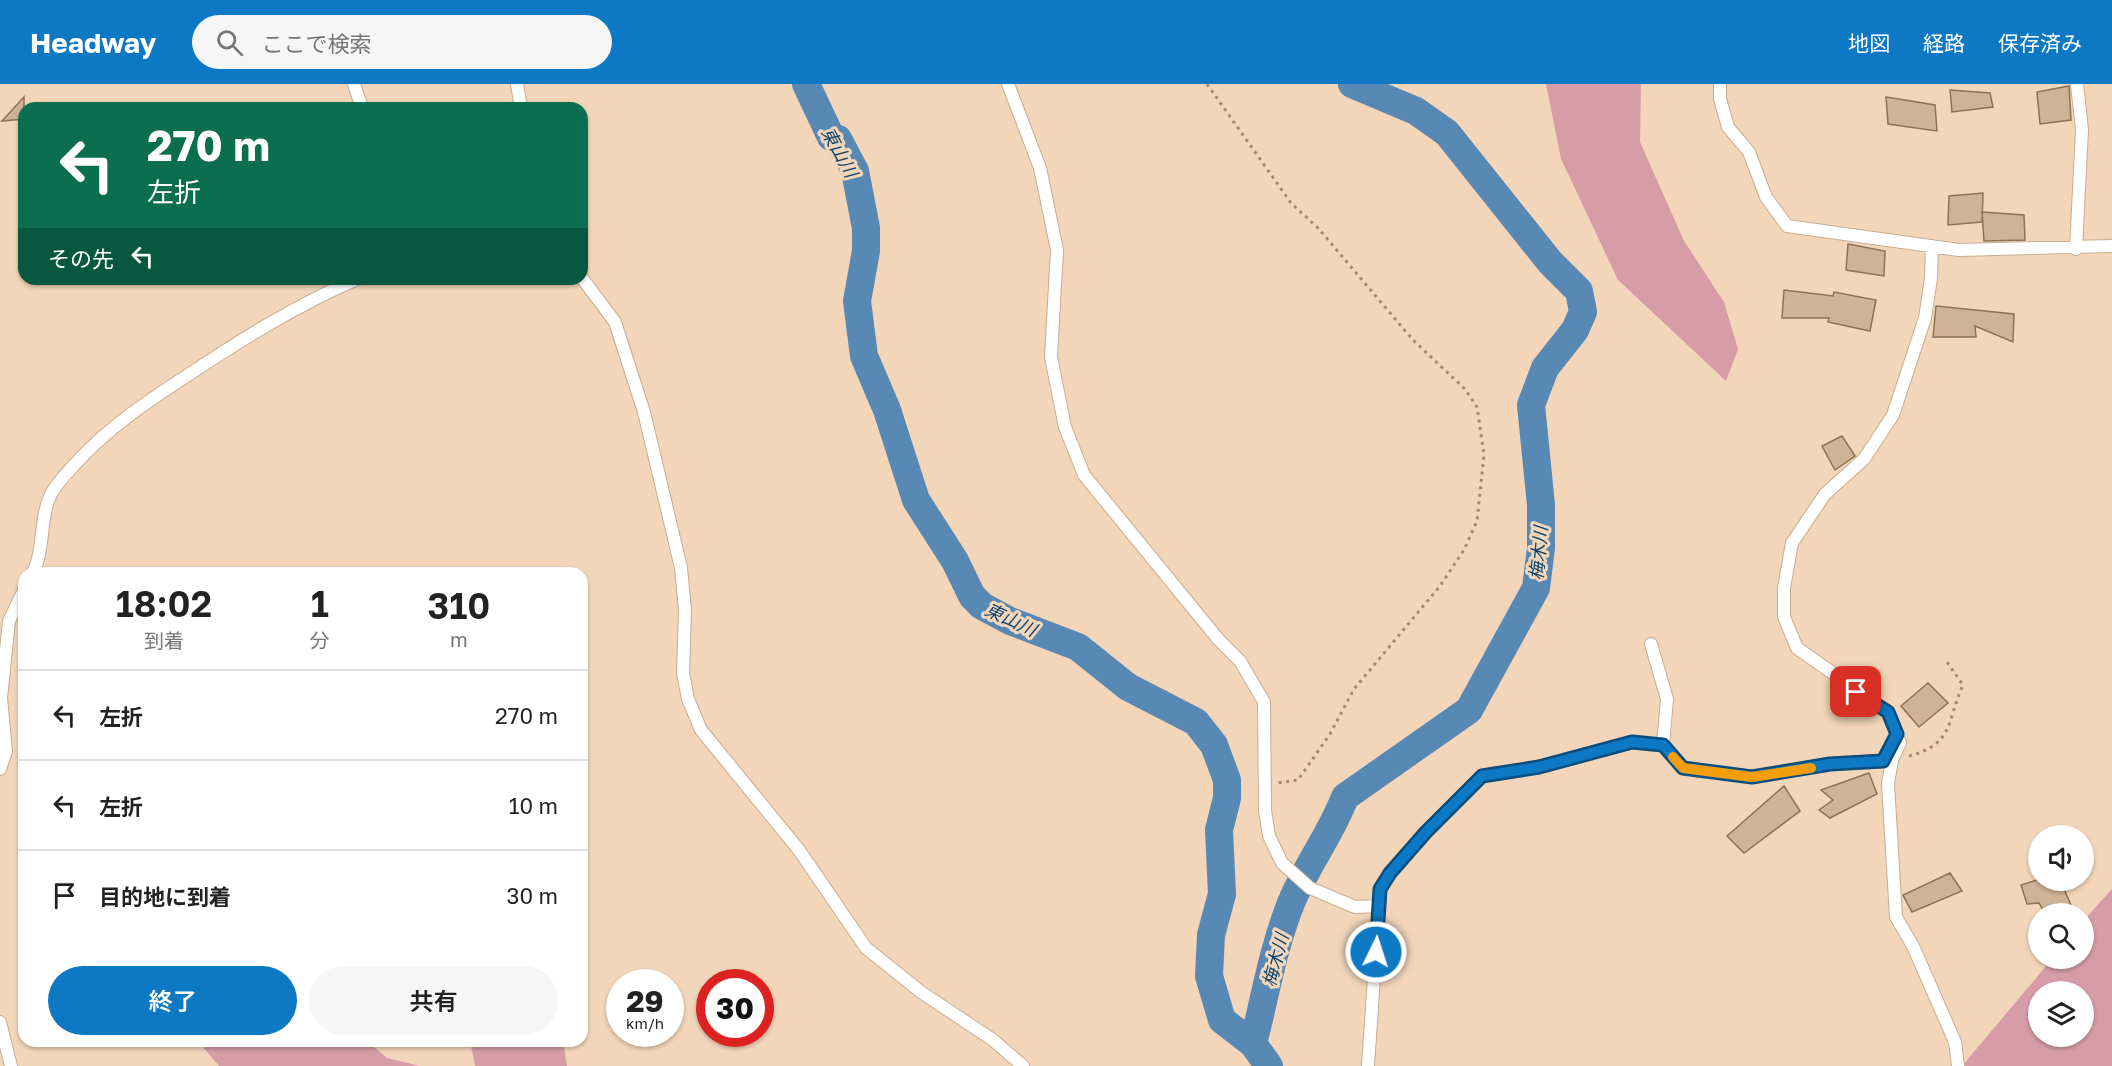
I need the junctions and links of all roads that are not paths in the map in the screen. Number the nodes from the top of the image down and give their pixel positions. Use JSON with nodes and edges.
{"nodes":[{"id":1,"x":354,"y":84,"type":"edge"},
{"id":2,"x":517,"y":84,"type":"edge"},
{"id":3,"x":1008,"y":84,"type":"edge"},
{"id":4,"x":1720,"y":84,"type":"edge"},
{"id":5,"x":2078,"y":84,"type":"edge"},
{"id":6,"x":360,"y":102,"type":"edge"},
{"id":7,"x":520,"y":102,"type":"edge"},
{"id":8,"x":2112,"y":246,"type":"edge"},
{"id":9,"x":1932,"y":247,"type":"junction"},
{"id":10,"x":2076,"y":249,"type":"junction"},
{"id":11,"x":343,"y":285,"type":"edge"},
{"id":12,"x":587,"y":285,"type":"edge"},
{"id":13,"x":36,"y":567,"type":"edge"},
{"id":14,"x":18,"y":602,"type":"edge"},
{"id":15,"x":1651,"y":644,"type":"dead end"},
{"id":16,"x":1897,"y":734,"type":"junction"},
{"id":17,"x":1663,"y":745,"type":"junction"},
{"id":18,"x":0,"y":769,"type":"edge"},
{"id":19,"x":1379,"y":906,"type":"junction"},
{"id":20,"x":0,"y":1022,"type":"edge"},
{"id":21,"x":11,"y":1066,"type":"edge"},
{"id":22,"x":1023,"y":1066,"type":"edge"},
{"id":23,"x":1368,"y":1066,"type":"edge"},
{"id":24,"x":1958,"y":1066,"type":"edge"}],
"edges":[{"from":1,"to":6,"type":"street"},
{"from":2,"to":7,"type":"street"},
{"from":3,"to":19,"type":"street"},
{"from":4,"to":9,"type":"street"},
{"from":5,"to":10,"type":"street"},
{"from":8,"to":10,"type":"street"},
{"from":9,"to":10,"type":"street"},
{"from":9,"to":16,"type":"street"},
{"from":11,"to":13,"type":"street"},
{"from":12,"to":22,"type":"street"},
{"from":14,"to":18,"type":"street"},
{"from":15,"to":17,"type":"street"},
{"from":16,"to":17,"type":"street"},
{"from":16,"to":24,"type":"street"},
{"from":17,"to":19,"type":"street"},
{"from":19,"to":23,"type":"street"},
{"from":20,"to":21,"type":"street"}]}
